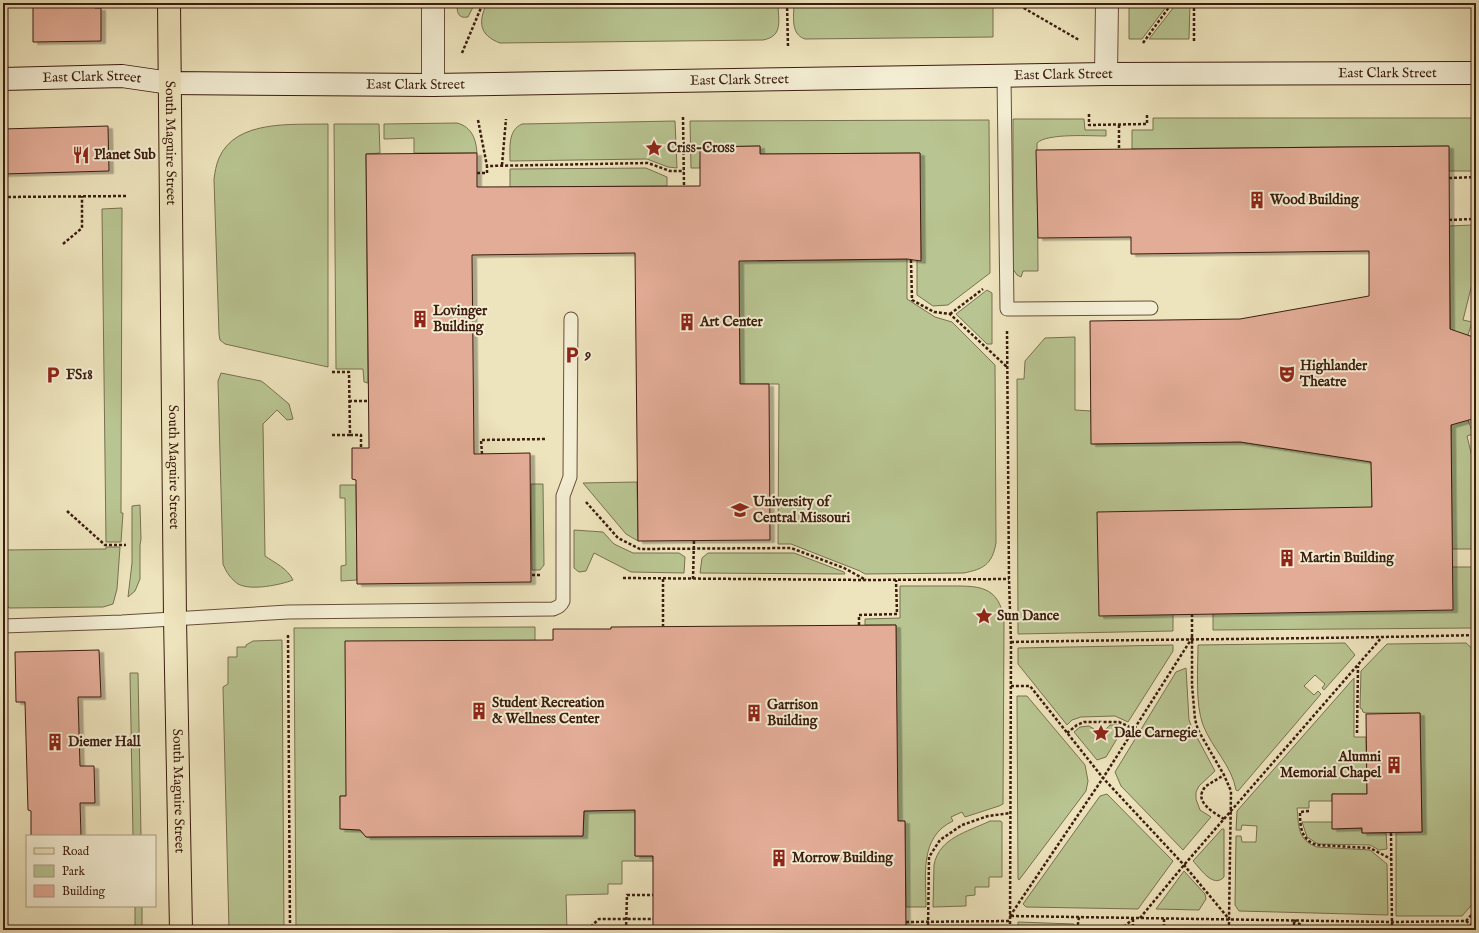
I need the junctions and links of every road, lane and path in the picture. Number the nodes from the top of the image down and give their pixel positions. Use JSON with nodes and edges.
{"nodes":[{"id":1,"x":169,"y":3,"type":"edge"},
{"id":2,"x":433,"y":3,"type":"edge"},
{"id":3,"x":483,"y":3,"type":"edge"},
{"id":4,"x":787,"y":3,"type":"edge"},
{"id":5,"x":1016,"y":3,"type":"edge"},
{"id":6,"x":1107,"y":3,"type":"edge"},
{"id":7,"x":1172,"y":3,"type":"edge"},
{"id":8,"x":1194,"y":3,"type":"edge"},
{"id":9,"x":1084,"y":43,"type":"dead end"},
{"id":10,"x":1143,"y":43,"type":"dead end"},
{"id":11,"x":1194,"y":43,"type":"dead end"},
{"id":12,"x":788,"y":47,"type":"dead end"},
{"id":13,"x":462,"y":53,"type":"dead end"},
{"id":14,"x":1476,"y":73,"type":"edge"},
{"id":15,"x":1106,"y":74,"type":"junction"},
{"id":16,"x":1004,"y":76,"type":"junction"},
{"id":17,"x":3,"y":79,"type":"edge"},
{"id":18,"x":170,"y":83,"type":"junction"},
{"id":19,"x":433,"y":85,"type":"junction"},
{"id":20,"x":1089,"y":114,"type":"dead end"},
{"id":21,"x":1147,"y":114,"type":"dead end"},
{"id":22,"x":683,"y":117,"type":"dead end"},
{"id":23,"x":478,"y":120,"type":"dead end"},
{"id":24,"x":506,"y":120,"type":"dead end"},
{"id":25,"x":1119,"y":125,"type":"junction"},
{"id":26,"x":1120,"y":150,"type":"dead end"},
{"id":27,"x":502,"y":165,"type":"junction"},
{"id":28,"x":487,"y":166,"type":"junction"},
{"id":29,"x":684,"y":171,"type":"junction"},
{"id":30,"x":477,"y":173,"type":"dead end"},
{"id":31,"x":1476,"y":177,"type":"edge"},
{"id":32,"x":1449,"y":178,"type":"dead end"},
{"id":33,"x":684,"y":186,"type":"dead end"},
{"id":34,"x":82,"y":196,"type":"junction"},
{"id":35,"x":127,"y":196,"type":"dead end"},
{"id":36,"x":3,"y":197,"type":"edge"},
{"id":37,"x":1449,"y":220,"type":"dead end"},
{"id":38,"x":1476,"y":223,"type":"edge"},
{"id":39,"x":63,"y":244,"type":"dead end"},
{"id":40,"x":911,"y":260,"type":"dead end"},
{"id":41,"x":1007,"y":272,"type":"junction"},
{"id":42,"x":1151,"y":308,"type":"dead end"},
{"id":43,"x":1007,"y":309,"type":"junction"},
{"id":44,"x":950,"y":314,"type":"junction"},
{"id":45,"x":570,"y":319,"type":"dead end"},
{"id":46,"x":1007,"y":368,"type":"junction"},
{"id":47,"x":332,"y":372,"type":"dead end"},
{"id":48,"x":349,"y":401,"type":"junction"},
{"id":49,"x":368,"y":401,"type":"dead end"},
{"id":50,"x":332,"y":435,"type":"dead end"},
{"id":51,"x":350,"y":435,"type":"junction"},
{"id":52,"x":546,"y":439,"type":"dead end"},
{"id":53,"x":361,"y":448,"type":"dead end"},
{"id":54,"x":482,"y":454,"type":"dead end"},
{"id":55,"x":584,"y":500,"type":"dead end"},
{"id":56,"x":67,"y":511,"type":"dead end"},
{"id":57,"x":694,"y":540,"type":"dead end"},
{"id":58,"x":126,"y":545,"type":"dead end"},
{"id":59,"x":694,"y":549,"type":"junction"},
{"id":60,"x":623,"y":578,"type":"dead end"},
{"id":61,"x":663,"y":579,"type":"junction"},
{"id":62,"x":693,"y":579,"type":"junction"},
{"id":63,"x":1009,"y":579,"type":"junction"},
{"id":64,"x":867,"y":580,"type":"junction"},
{"id":65,"x":896,"y":580,"type":"junction"},
{"id":66,"x":1192,"y":614,"type":"dead end"},
{"id":67,"x":175,"y":619,"type":"junction"},
{"id":68,"x":859,"y":625,"type":"dead end"},
{"id":69,"x":3,"y":626,"type":"edge"},
{"id":70,"x":664,"y":626,"type":"dead end"},
{"id":71,"x":288,"y":627,"type":"dead end"},
{"id":72,"x":1476,"y":635,"type":"edge"},
{"id":73,"x":1192,"y":638,"type":"junction"},
{"id":74,"x":1382,"y":638,"type":"junction"},
{"id":75,"x":1011,"y":642,"type":"junction"},
{"id":76,"x":1358,"y":665,"type":"junction"},
{"id":77,"x":1011,"y":686,"type":"junction"},
{"id":78,"x":1134,"y":729,"type":"junction"},
{"id":79,"x":1067,"y":733,"type":"junction"},
{"id":80,"x":1357,"y":733,"type":"dead end"},
{"id":81,"x":1224,"y":774,"type":"junction"},
{"id":82,"x":1103,"y":778,"type":"junction"},
{"id":83,"x":3,"y":795,"type":"edge"},
{"id":84,"x":1232,"y":810,"type":"junction"},
{"id":85,"x":1309,"y":811,"type":"dead end"},
{"id":86,"x":1011,"y":813,"type":"junction"},
{"id":87,"x":1224,"y":819,"type":"junction"},
{"id":88,"x":1391,"y":833,"type":"dead end"},
{"id":89,"x":1391,"y":859,"type":"junction"},
{"id":90,"x":1184,"y":865,"type":"junction"},
{"id":91,"x":653,"y":895,"type":"dead end"},
{"id":92,"x":1476,"y":910,"type":"edge"},
{"id":93,"x":1010,"y":916,"type":"junction"},
{"id":94,"x":1079,"y":917,"type":"junction"},
{"id":95,"x":1133,"y":918,"type":"junction"},
{"id":96,"x":1140,"y":918,"type":"junction"},
{"id":97,"x":627,"y":919,"type":"junction"},
{"id":98,"x":653,"y":919,"type":"dead end"},
{"id":99,"x":1164,"y":919,"type":"junction"},
{"id":100,"x":1229,"y":919,"type":"junction"},
{"id":101,"x":1294,"y":920,"type":"junction"},
{"id":102,"x":1010,"y":921,"type":"junction"},
{"id":103,"x":1466,"y":921,"type":"junction"},
{"id":104,"x":906,"y":922,"type":"dead end"},
{"id":105,"x":928,"y":922,"type":"junction"},
{"id":106,"x":1392,"y":922,"type":"junction"},
{"id":107,"x":1476,"y":928,"type":"edge"},
{"id":108,"x":8,"y":930,"type":"edge"},
{"id":109,"x":181,"y":930,"type":"edge"},
{"id":110,"x":290,"y":930,"type":"edge"},
{"id":111,"x":587,"y":930,"type":"edge"},
{"id":112,"x":626,"y":930,"type":"edge"},
{"id":113,"x":928,"y":930,"type":"edge"},
{"id":114,"x":1010,"y":930,"type":"edge"},
{"id":115,"x":1077,"y":930,"type":"edge"},
{"id":116,"x":1120,"y":930,"type":"edge"},
{"id":117,"x":1133,"y":930,"type":"edge"},
{"id":118,"x":1164,"y":930,"type":"edge"},
{"id":119,"x":1229,"y":930,"type":"edge"},
{"id":120,"x":1294,"y":930,"type":"edge"},
{"id":121,"x":1308,"y":930,"type":"edge"},
{"id":122,"x":1392,"y":930,"type":"edge"}],
"edges":[{"from":1,"to":18,"type":"main road","name":"South Maguire Street"},
{"from":2,"to":19,"type":"street"},
{"from":3,"to":13,"type":"path"},
{"from":4,"to":12,"type":"path"},
{"from":5,"to":9,"type":"path"},
{"from":6,"to":15,"type":"street"},
{"from":7,"to":10,"type":"path"},
{"from":8,"to":11,"type":"path"},
{"from":14,"to":15,"type":"street","name":"East Clark Street"},
{"from":15,"to":16,"type":"street","name":"East Clark Street"},
{"from":16,"to":19,"type":"street","name":"East Clark Street"},
{"from":16,"to":41,"type":"lane"},
{"from":17,"to":18,"type":"street","name":"East Clark Street"},
{"from":18,"to":19,"type":"street","name":"East Clark Street"},
{"from":18,"to":67,"type":"main road","name":"South Maguire Street"},
{"from":20,"to":25,"type":"path"},
{"from":21,"to":25,"type":"path"},
{"from":22,"to":29,"type":"path"},
{"from":23,"to":28,"type":"path"},
{"from":24,"to":27,"type":"path"},
{"from":25,"to":26,"type":"path"},
{"from":27,"to":28,"type":"path"},
{"from":27,"to":29,"type":"path"},
{"from":28,"to":30,"type":"path"},
{"from":29,"to":33,"type":"path"},
{"from":31,"to":32,"type":"path"},
{"from":34,"to":35,"type":"path"},
{"from":34,"to":36,"type":"path"},
{"from":34,"to":39,"type":"path"},
{"from":37,"to":38,"type":"path"},
{"from":40,"to":44,"type":"path"},
{"from":41,"to":43,"type":"lane"},
{"from":41,"to":44,"type":"path"},
{"from":42,"to":43,"type":"lane"},
{"from":43,"to":46,"type":"path"},
{"from":44,"to":46,"type":"path"},
{"from":45,"to":67,"type":"lane"},
{"from":46,"to":63,"type":"path"},
{"from":47,"to":48,"type":"path"},
{"from":48,"to":49,"type":"path"},
{"from":48,"to":51,"type":"path"},
{"from":50,"to":51,"type":"path"},
{"from":51,"to":53,"type":"path"},
{"from":52,"to":54,"type":"path"},
{"from":55,"to":59,"type":"path"},
{"from":56,"to":58,"type":"path"},
{"from":57,"to":59,"type":"path"},
{"from":59,"to":62,"type":"path"},
{"from":59,"to":64,"type":"path"},
{"from":60,"to":61,"type":"path"},
{"from":61,"to":62,"type":"path"},
{"from":61,"to":70,"type":"path"},
{"from":62,"to":64,"type":"path"},
{"from":63,"to":65,"type":"path"},
{"from":63,"to":75,"type":"path"},
{"from":64,"to":65,"type":"path"},
{"from":65,"to":68,"type":"path"},
{"from":66,"to":73,"type":"path"},
{"from":67,"to":69,"type":"lane"},
{"from":67,"to":109,"type":"main road","name":"South Maguire Street"},
{"from":71,"to":110,"type":"path"},
{"from":72,"to":74,"type":"path"},
{"from":73,"to":74,"type":"path"},
{"from":73,"to":75,"type":"path"},
{"from":73,"to":78,"type":"path"},
{"from":73,"to":81,"type":"path"},
{"from":74,"to":76,"type":"path"},
{"from":75,"to":77,"type":"path"},
{"from":76,"to":80,"type":"path"},
{"from":76,"to":84,"type":"path"},
{"from":77,"to":79,"type":"path"},
{"from":77,"to":86,"type":"path"},
{"from":78,"to":79,"type":"path"},
{"from":78,"to":82,"type":"path"},
{"from":79,"to":82,"type":"path"},
{"from":81,"to":84,"type":"path"},
{"from":81,"to":87,"type":"path"},
{"from":82,"to":90,"type":"path"},
{"from":82,"to":93,"type":"path"},
{"from":83,"to":108,"type":"path"},
{"from":84,"to":87,"type":"path"},
{"from":84,"to":100,"type":"path"},
{"from":85,"to":89,"type":"path"},
{"from":86,"to":93,"type":"path"},
{"from":86,"to":105,"type":"path"},
{"from":87,"to":90,"type":"path"},
{"from":88,"to":89,"type":"path"},
{"from":89,"to":106,"type":"path"},
{"from":90,"to":96,"type":"path"},
{"from":90,"to":100,"type":"path"},
{"from":91,"to":97,"type":"path"},
{"from":92,"to":103,"type":"path"},
{"from":93,"to":94,"type":"path"},
{"from":93,"to":102,"type":"path"},
{"from":94,"to":95,"type":"path"},
{"from":94,"to":115,"type":"path"},
{"from":95,"to":96,"type":"path"},
{"from":95,"to":116,"type":"path"},
{"from":95,"to":117,"type":"path"},
{"from":96,"to":99,"type":"path"},
{"from":97,"to":98,"type":"path"},
{"from":97,"to":111,"type":"path"},
{"from":97,"to":112,"type":"path"},
{"from":99,"to":100,"type":"path"},
{"from":99,"to":118,"type":"path"},
{"from":100,"to":101,"type":"path"},
{"from":100,"to":119,"type":"path"},
{"from":101,"to":106,"type":"path"},
{"from":101,"to":120,"type":"path"},
{"from":101,"to":121,"type":"path"},
{"from":102,"to":105,"type":"path"},
{"from":102,"to":114,"type":"path"},
{"from":103,"to":106,"type":"path"},
{"from":103,"to":107,"type":"path"},
{"from":104,"to":105,"type":"path"},
{"from":105,"to":113,"type":"path"},
{"from":106,"to":122,"type":"path"}]}
